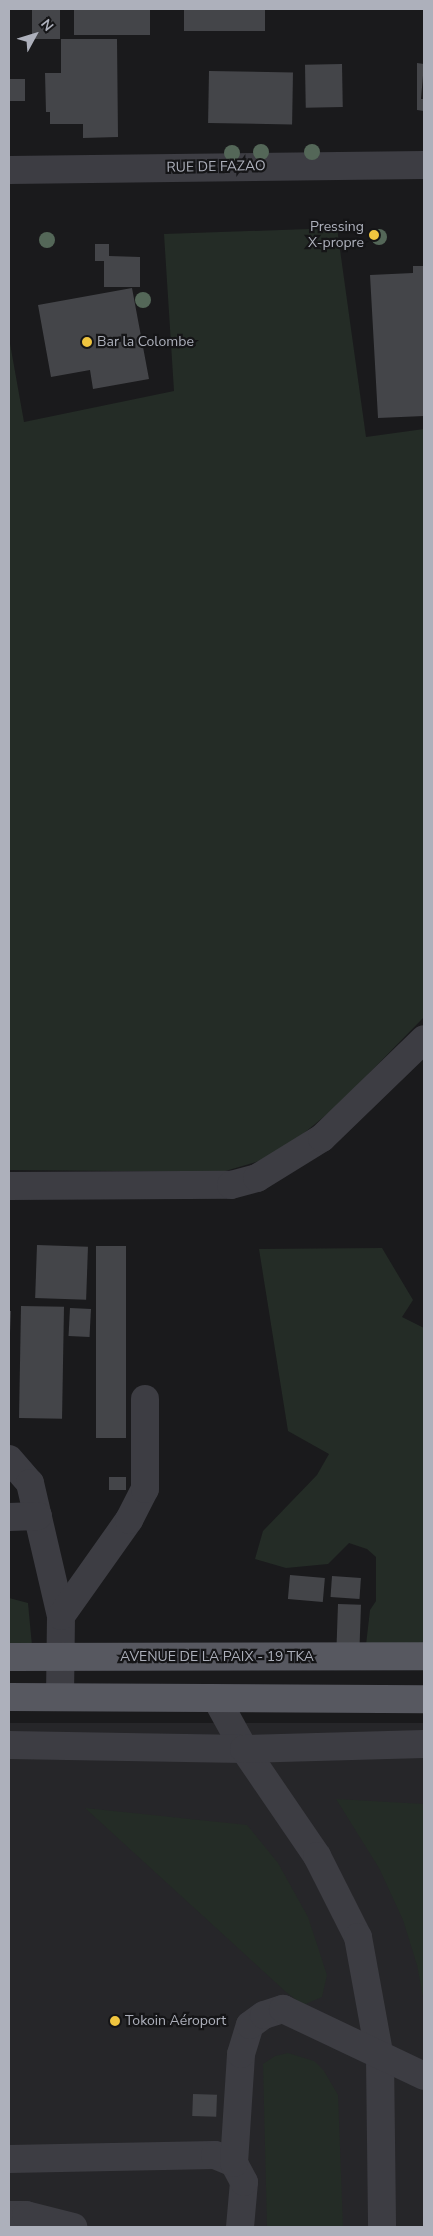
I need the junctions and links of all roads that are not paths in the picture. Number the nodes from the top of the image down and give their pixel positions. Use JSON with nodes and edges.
{"nodes":[{"id":1,"x":424,"y":165,"type":"edge"},
{"id":2,"x":9,"y":170,"type":"edge"},
{"id":3,"x":424,"y":1039,"type":"edge"},
{"id":4,"x":9,"y":1186,"type":"edge"},
{"id":5,"x":145,"y":1399,"type":"dead end"},
{"id":6,"x":9,"y":1459,"type":"edge"},
{"id":7,"x":38,"y":1516,"type":"junction"},
{"id":8,"x":9,"y":1517,"type":"edge"},
{"id":9,"x":61,"y":1616,"type":"junction"},
{"id":10,"x":424,"y":1656,"type":"edge"},
{"id":11,"x":62,"y":1657,"type":"junction"},
{"id":12,"x":9,"y":1658,"type":"edge"},
{"id":13,"x":9,"y":1697,"type":"edge"},
{"id":14,"x":60,"y":1697,"type":"junction"},
{"id":15,"x":216,"y":1698,"type":"junction"},
{"id":16,"x":424,"y":1699,"type":"edge"},
{"id":17,"x":9,"y":1744,"type":"edge"},
{"id":18,"x":424,"y":1744,"type":"edge"},
{"id":19,"x":244,"y":1749,"type":"junction"},
{"id":20,"x":380,"y":2058,"type":"junction"},
{"id":21,"x":424,"y":2076,"type":"edge"},
{"id":22,"x":9,"y":2159,"type":"edge"},
{"id":23,"x":234,"y":2163,"type":"junction"},
{"id":24,"x":9,"y":2215,"type":"edge"},
{"id":25,"x":73,"y":2227,"type":"edge"},
{"id":26,"x":240,"y":2227,"type":"edge"},
{"id":27,"x":382,"y":2227,"type":"edge"}],
"edges":[{"from":1,"to":2,"type":"street","name":"RUE DE FAZAO"},
{"from":3,"to":4,"type":"street"},
{"from":5,"to":9,"type":"street"},
{"from":6,"to":7,"type":"street"},
{"from":7,"to":8,"type":"street"},
{"from":7,"to":9,"type":"street"},
{"from":9,"to":11,"type":"street"},
{"from":10,"to":11,"type":"main road","name":"AVENUE DE LA PAIX - 19 TKA"},
{"from":11,"to":12,"type":"main road","name":"AVENUE DE LA PAIX - 19 TKA"},
{"from":11,"to":14,"type":"street"},
{"from":13,"to":14,"type":"main road"},
{"from":14,"to":15,"type":"main road"},
{"from":15,"to":16,"type":"main road"},
{"from":15,"to":19,"type":"street"},
{"from":17,"to":19,"type":"street"},
{"from":18,"to":19,"type":"street"},
{"from":19,"to":20,"type":"street"},
{"from":20,"to":21,"type":"street"},
{"from":20,"to":23,"type":"street"},
{"from":20,"to":27,"type":"street"},
{"from":22,"to":23,"type":"street"},
{"from":23,"to":26,"type":"street"},
{"from":24,"to":25,"type":"street"}]}
